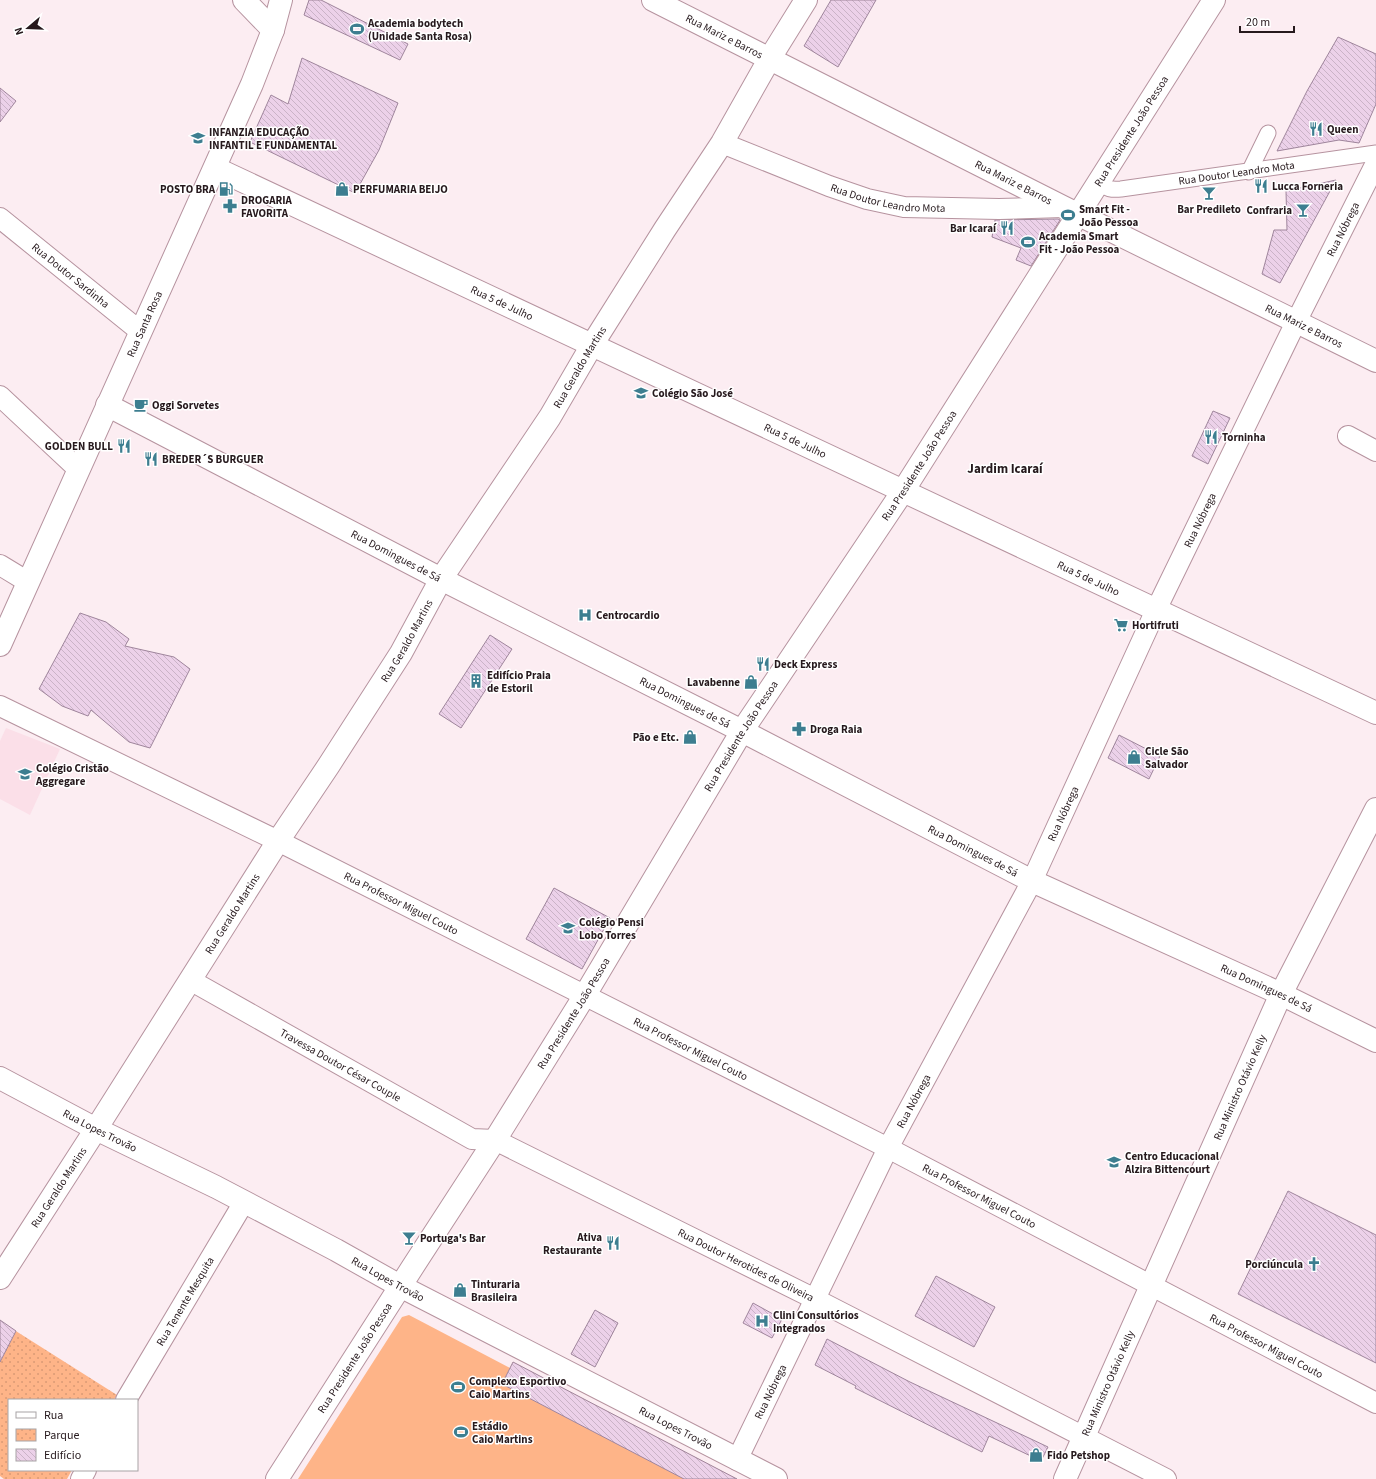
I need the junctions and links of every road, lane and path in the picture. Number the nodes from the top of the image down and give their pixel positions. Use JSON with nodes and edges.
{"nodes":[{"id":1,"x":244,"y":0,"type":"edge"},
{"id":2,"x":281,"y":0,"type":"edge"},
{"id":3,"x":653,"y":0,"type":"edge"},
{"id":4,"x":806,"y":0,"type":"edge"},
{"id":5,"x":1214,"y":0,"type":"edge"},
{"id":6,"x":273,"y":30,"type":"junction"},
{"id":7,"x":770,"y":58,"type":"junction"},
{"id":8,"x":1268,"y":133,"type":"dead end"},
{"id":9,"x":722,"y":143,"type":"junction"},
{"id":10,"x":1376,"y":153,"type":"edge"},
{"id":11,"x":1376,"y":162,"type":"edge"},
{"id":12,"x":215,"y":168,"type":"junction"},
{"id":13,"x":1249,"y":172,"type":"junction"},
{"id":14,"x":1098,"y":183,"type":"junction"},
{"id":15,"x":1071,"y":211,"type":"junction"},
{"id":16,"x":0,"y":218,"type":"edge"},
{"id":17,"x":1296,"y":322,"type":"junction"},
{"id":18,"x":141,"y":332,"type":"junction"},
{"id":19,"x":592,"y":345,"type":"junction"},
{"id":20,"x":1376,"y":361,"type":"edge"},
{"id":21,"x":0,"y":396,"type":"edge"},
{"id":22,"x":107,"y":405,"type":"junction"},
{"id":23,"x":1348,"y":436,"type":"dead end"},
{"id":24,"x":1376,"y":451,"type":"edge"},
{"id":25,"x":78,"y":469,"type":"junction"},
{"id":26,"x":903,"y":491,"type":"junction"},
{"id":27,"x":0,"y":565,"type":"edge"},
{"id":28,"x":441,"y":579,"type":"junction"},
{"id":29,"x":28,"y":582,"type":"junction"},
{"id":30,"x":1156,"y":610,"type":"junction"},
{"id":31,"x":0,"y":645,"type":"edge"},
{"id":32,"x":0,"y":706,"type":"edge"},
{"id":33,"x":1376,"y":713,"type":"edge"},
{"id":34,"x":742,"y":732,"type":"junction"},
{"id":35,"x":1376,"y":810,"type":"edge"},
{"id":36,"x":278,"y":841,"type":"junction"},
{"id":37,"x":1032,"y":881,"type":"junction"},
{"id":38,"x":190,"y":980,"type":"junction"},
{"id":39,"x":1281,"y":994,"type":"junction"},
{"id":40,"x":585,"y":995,"type":"junction"},
{"id":41,"x":1376,"y":1041,"type":"edge"},
{"id":42,"x":0,"y":1078,"type":"edge"},
{"id":43,"x":96,"y":1129,"type":"junction"},
{"id":44,"x":496,"y":1140,"type":"junction"},
{"id":45,"x":888,"y":1148,"type":"junction"},
{"id":46,"x":244,"y":1202,"type":"junction"},
{"id":47,"x":0,"y":1278,"type":"edge"},
{"id":48,"x":1150,"y":1285,"type":"junction"},
{"id":49,"x":400,"y":1286,"type":"junction"},
{"id":50,"x":815,"y":1299,"type":"junction"},
{"id":51,"x":127,"y":1399,"type":"edge"},
{"id":52,"x":1376,"y":1403,"type":"edge"},
{"id":53,"x":1084,"y":1437,"type":"junction"},
{"id":54,"x":737,"y":1460,"type":"junction"},
{"id":55,"x":277,"y":1479,"type":"edge"},
{"id":56,"x":776,"y":1479,"type":"edge"},
{"id":57,"x":1065,"y":1479,"type":"edge"},
{"id":58,"x":1166,"y":1479,"type":"edge"}],
"edges":[{"from":1,"to":6,"type":"street"},
{"from":2,"to":6,"type":"street","name":"Rua Santa Rosa"},
{"from":3,"to":7,"type":"street","name":"Rua Mariz e Barros"},
{"from":4,"to":7,"type":"street","name":"Rua Geraldo Martins"},
{"from":5,"to":14,"type":"street","name":"Rua Presidente João Pessoa"},
{"from":6,"to":12,"type":"street","name":"Rua Santa Rosa"},
{"from":7,"to":9,"type":"street","name":"Rua Geraldo Martins"},
{"from":7,"to":15,"type":"street","name":"Rua Mariz e Barros"},
{"from":8,"to":13,"type":"street"},
{"from":9,"to":15,"type":"street","name":"Rua Doutor Leandro Mota"},
{"from":9,"to":19,"type":"street","name":"Rua Geraldo Martins"},
{"from":10,"to":13,"type":"street","name":"Rua Doutor Leandro Mota"},
{"from":11,"to":17,"type":"street","name":"Rua Nóbrega"},
{"from":12,"to":18,"type":"street","name":"Rua Santa Rosa"},
{"from":12,"to":19,"type":"street","name":"Rua 5 de Julho"},
{"from":13,"to":14,"type":"street","name":"Rua Doutor Leandro Mota"},
{"from":14,"to":15,"type":"street","name":"Rua Presidente João Pessoa"},
{"from":15,"to":17,"type":"street","name":"Rua Mariz e Barros"},
{"from":15,"to":26,"type":"street","name":"Rua Presidente João Pessoa"},
{"from":16,"to":18,"type":"street","name":"Rua Doutor Sardinha"},
{"from":17,"to":20,"type":"street","name":"Rua Mariz e Barros"},
{"from":17,"to":30,"type":"street","name":"Rua Nóbrega"},
{"from":18,"to":22,"type":"street","name":"Rua Santa Rosa"},
{"from":19,"to":26,"type":"street","name":"Rua 5 de Julho"},
{"from":19,"to":28,"type":"street","name":"Rua Geraldo Martins"},
{"from":21,"to":25,"type":"street"},
{"from":22,"to":25,"type":"street","name":"Rua Santa Rosa"},
{"from":22,"to":28,"type":"street","name":"Rua Domingues de Sá"},
{"from":23,"to":24,"type":"street"},
{"from":25,"to":29,"type":"street","name":"Rua Santa Rosa"},
{"from":26,"to":30,"type":"street","name":"Rua 5 de Julho"},
{"from":26,"to":34,"type":"street","name":"Rua Presidente João Pessoa"},
{"from":27,"to":29,"type":"street"},
{"from":28,"to":34,"type":"street","name":"Rua Domingues de Sá"},
{"from":28,"to":36,"type":"street","name":"Rua Geraldo Martins"},
{"from":29,"to":31,"type":"street","name":"Rua Santa Rosa"},
{"from":30,"to":33,"type":"street","name":"Rua 5 de Julho"},
{"from":30,"to":37,"type":"street","name":"Rua Nóbrega"},
{"from":32,"to":36,"type":"street","name":"Rua Professor Miguel Couto"},
{"from":34,"to":37,"type":"street","name":"Rua Domingues de Sá"},
{"from":34,"to":40,"type":"street","name":"Rua Presidente João Pessoa"},
{"from":35,"to":39,"type":"street","name":"Rua Ministro Otávio Kelly"},
{"from":36,"to":38,"type":"street","name":"Rua Geraldo Martins"},
{"from":36,"to":40,"type":"street","name":"Rua Professor Miguel Couto"},
{"from":37,"to":39,"type":"street","name":"Rua Domingues de Sá"},
{"from":37,"to":45,"type":"street","name":"Rua Nóbrega"},
{"from":38,"to":43,"type":"street","name":"Rua Geraldo Martins"},
{"from":38,"to":44,"type":"street","name":"Travessa Doutor César Couple"},
{"from":39,"to":41,"type":"street","name":"Rua Domingues de Sá"},
{"from":39,"to":48,"type":"street","name":"Rua Ministro Otávio Kelly"},
{"from":40,"to":44,"type":"street","name":"Rua Presidente João Pessoa"},
{"from":40,"to":45,"type":"street","name":"Rua Professor Miguel Couto"},
{"from":42,"to":43,"type":"street","name":"Rua Lopes Trovão"},
{"from":43,"to":46,"type":"street","name":"Rua Lopes Trovão"},
{"from":43,"to":47,"type":"street","name":"Rua Geraldo Martins"},
{"from":44,"to":49,"type":"street","name":"Rua Presidente João Pessoa"},
{"from":44,"to":50,"type":"street","name":"Rua Doutor Herotides de Oliveira"},
{"from":45,"to":48,"type":"street","name":"Rua Professor Miguel Couto"},
{"from":45,"to":50,"type":"street","name":"Rua Nóbrega"},
{"from":46,"to":49,"type":"street","name":"Rua Lopes Trovão"},
{"from":46,"to":51,"type":"street","name":"Rua Tenente Mesquita"},
{"from":48,"to":52,"type":"street","name":"Rua Professor Miguel Couto"},
{"from":48,"to":53,"type":"street","name":"Rua Ministro Otávio Kelly"},
{"from":49,"to":54,"type":"street","name":"Rua Lopes Trovão"},
{"from":49,"to":55,"type":"street","name":"Rua Presidente João Pessoa"},
{"from":50,"to":53,"type":"street","name":"Rua Doutor Herotides de Oliveira"},
{"from":50,"to":54,"type":"street","name":"Rua Nóbrega"},
{"from":53,"to":57,"type":"street","name":"Rua Ministro Otávio Kelly"},
{"from":53,"to":58,"type":"street","name":"Rua Doutor Herotides de Oliveira"},
{"from":54,"to":56,"type":"street","name":"Rua Lopes Trovão"}]}
